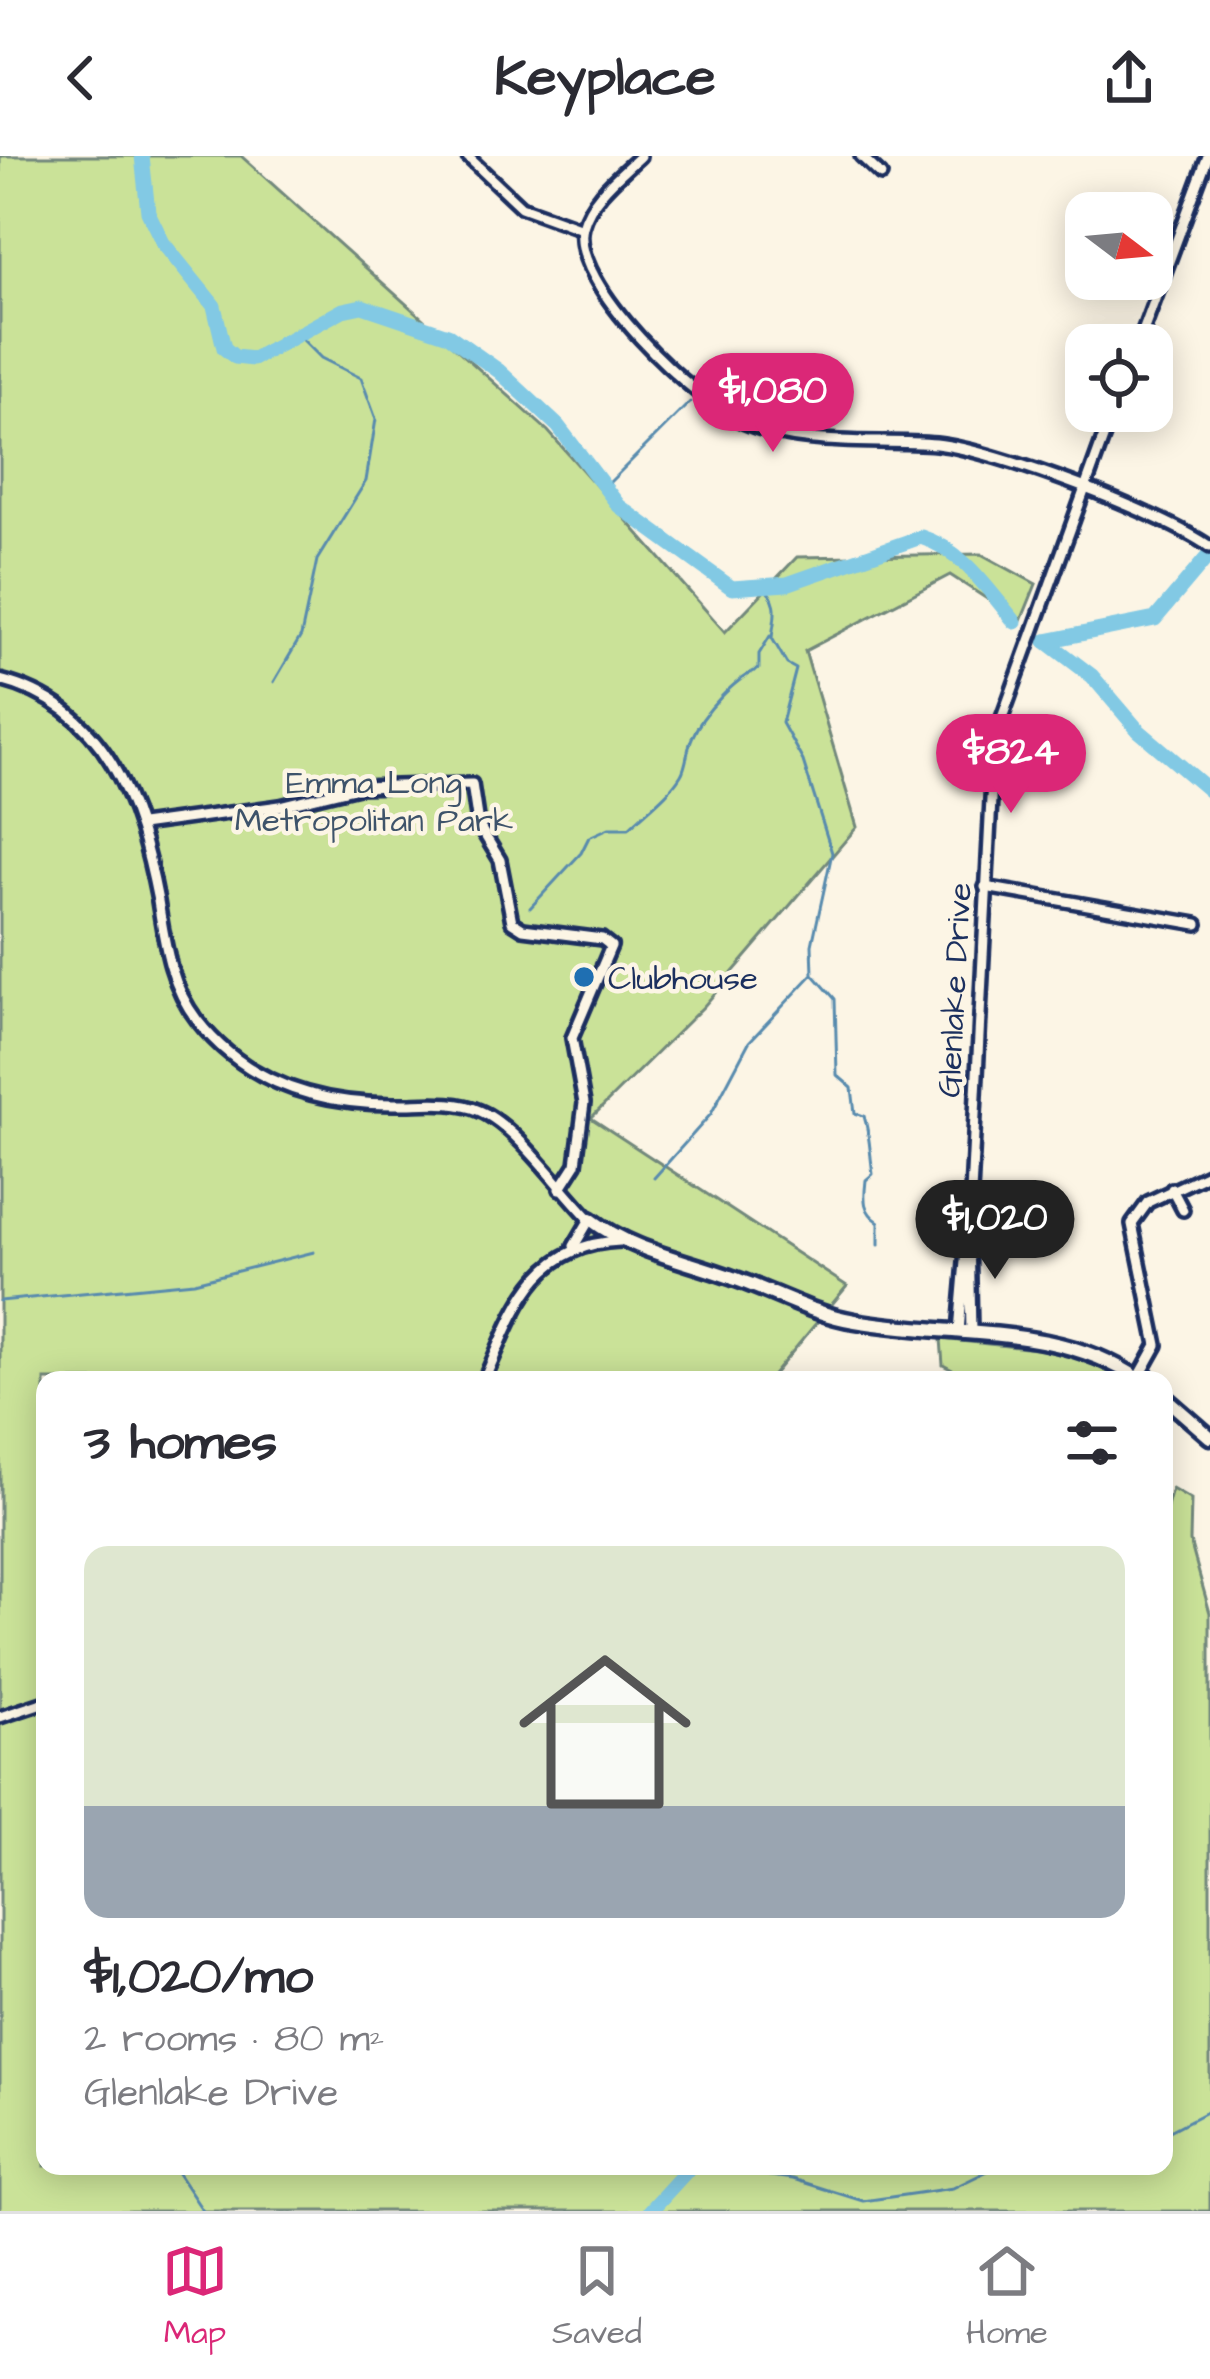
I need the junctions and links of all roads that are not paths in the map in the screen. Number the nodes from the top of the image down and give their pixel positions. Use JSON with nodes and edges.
{"nodes":[{"id":1,"x":467,"y":156,"type":"edge"},
{"id":2,"x":640,"y":156,"type":"edge"},
{"id":3,"x":861,"y":156,"type":"edge"},
{"id":4,"x":1208,"y":156,"type":"edge"},
{"id":5,"x":881,"y":175,"type":"dead end"},
{"id":6,"x":582,"y":229,"type":"junction"},
{"id":7,"x":1146,"y":324,"type":"edge"},
{"id":8,"x":1105,"y":432,"type":"edge"},
{"id":9,"x":1083,"y":491,"type":"junction"},
{"id":10,"x":1210,"y":548,"type":"edge"},
{"id":11,"x":0,"y":680,"type":"edge"},
{"id":12,"x":141,"y":825,"type":"junction"},
{"id":13,"x":986,"y":887,"type":"junction"},
{"id":14,"x":1197,"y":924,"type":"dead end"},
{"id":15,"x":1210,"y":1173,"type":"edge"},
{"id":16,"x":560,"y":1189,"type":"junction"},
{"id":17,"x":1172,"y":1190,"type":"junction"},
{"id":18,"x":1183,"y":1210,"type":"dead end"},
{"id":19,"x":590,"y":1219,"type":"junction"},
{"id":20,"x":620,"y":1241,"type":"junction"},
{"id":21,"x":574,"y":1246,"type":"junction"},
{"id":22,"x":965,"y":1331,"type":"junction"},
{"id":23,"x":489,"y":1371,"type":"edge"},
{"id":24,"x":1122,"y":1371,"type":"edge"},
{"id":25,"x":1143,"y":1371,"type":"edge"},
{"id":26,"x":1173,"y":1405,"type":"edge"},
{"id":27,"x":1210,"y":1437,"type":"edge"},
{"id":28,"x":36,"y":1705,"type":"edge"},
{"id":29,"x":0,"y":1717,"type":"edge"}],
"edges":[{"from":1,"to":6,"type":"street"},
{"from":2,"to":6,"type":"street"},
{"from":3,"to":5,"type":"street"},
{"from":4,"to":7,"type":"street"},
{"from":6,"to":9,"type":"street"},
{"from":8,"to":9,"type":"street","name":"Glenlake Drive"},
{"from":9,"to":10,"type":"street"},
{"from":9,"to":13,"type":"street","name":"Glenlake Drive"},
{"from":11,"to":12,"type":"street"},
{"from":12,"to":16,"type":"street"},
{"from":12,"to":16,"type":"street"},
{"from":13,"to":14,"type":"street"},
{"from":13,"to":22,"type":"street","name":"Glenlake Drive"},
{"from":15,"to":17,"type":"street"},
{"from":16,"to":19,"type":"street"},
{"from":17,"to":18,"type":"street"},
{"from":17,"to":25,"type":"street"},
{"from":19,"to":20,"type":"street"},
{"from":19,"to":21,"type":"street"},
{"from":20,"to":21,"type":"street"},
{"from":20,"to":22,"type":"street"},
{"from":21,"to":23,"type":"street"},
{"from":22,"to":24,"type":"street"},
{"from":26,"to":27,"type":"street"},
{"from":28,"to":29,"type":"street"}]}
